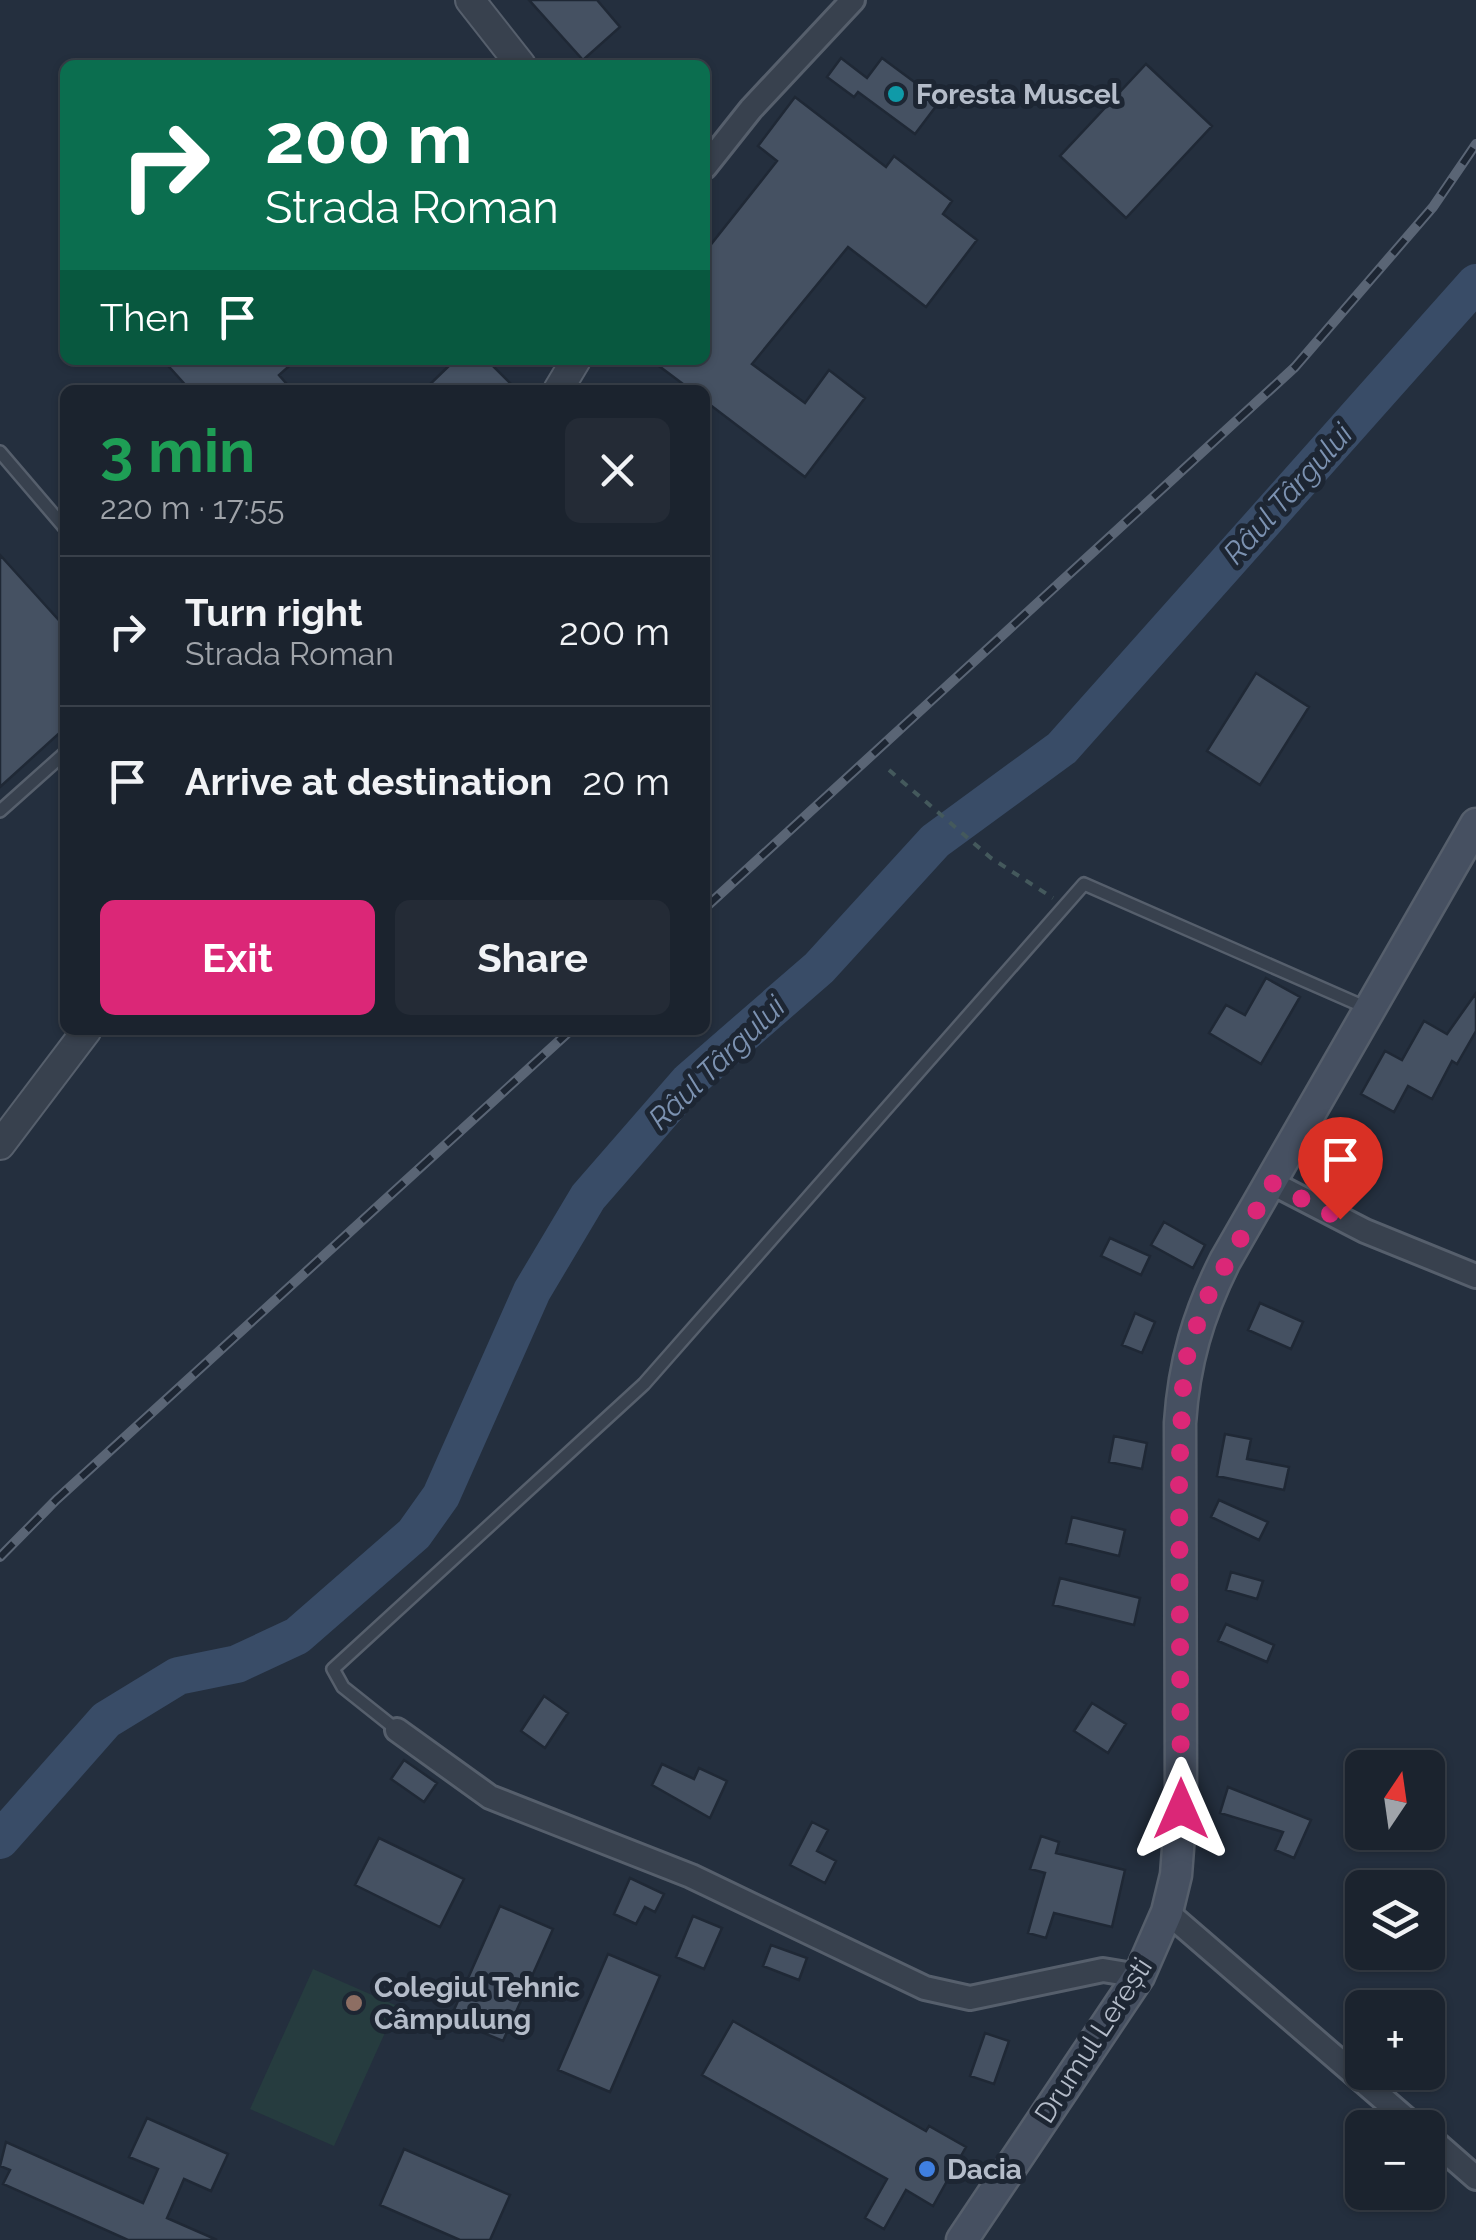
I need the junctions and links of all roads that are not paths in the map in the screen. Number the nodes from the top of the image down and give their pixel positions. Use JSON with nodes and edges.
{"nodes":[{"id":1,"x":470,"y":0,"type":"edge"},
{"id":2,"x":853,"y":0,"type":"edge"},
{"id":3,"x":517,"y":60,"type":"edge"},
{"id":4,"x":710,"y":161,"type":"edge"},
{"id":5,"x":0,"y":452,"type":"edge"},
{"id":6,"x":60,"y":522,"type":"edge"},
{"id":7,"x":60,"y":757,"type":"edge"},
{"id":8,"x":0,"y":811,"type":"edge"},
{"id":9,"x":1476,"y":824,"type":"edge"},
{"id":10,"x":1371,"y":1010,"type":"junction"},
{"id":11,"x":83,"y":1035,"type":"edge"},
{"id":12,"x":0,"y":1145,"type":"edge"},
{"id":13,"x":1272,"y":1183,"type":"junction"},
{"id":14,"x":1476,"y":1276,"type":"edge"},
{"id":15,"x":397,"y":1730,"type":"joint"},
{"id":16,"x":1167,"y":1912,"type":"junction"},
{"id":17,"x":1138,"y":1976,"type":"junction"},
{"id":18,"x":1397,"y":2110,"type":"edge"},
{"id":19,"x":1445,"y":2151,"type":"edge"},
{"id":20,"x":1476,"y":2178,"type":"edge"},
{"id":21,"x":962,"y":2240,"type":"edge"}],
"edges":[{"from":1,"to":3,"type":"street"},
{"from":2,"to":4,"type":"street"},
{"from":5,"to":6,"type":"lane"},
{"from":7,"to":8,"type":"lane"},
{"from":9,"to":10,"type":"main road","name":"Drumul Lerești"},
{"from":10,"to":13,"type":"main road","name":"Drumul Lerești"},
{"from":10,"to":15,"type":"lane"},
{"from":11,"to":12,"type":"street"},
{"from":13,"to":14,"type":"street"},
{"from":13,"to":16,"type":"main road","name":"Drumul Lerești"},
{"from":15,"to":17,"type":"street"},
{"from":16,"to":17,"type":"main road","name":"Drumul Lerești"},
{"from":16,"to":18,"type":"street"},
{"from":17,"to":21,"type":"main road","name":"Drumul Lerești"},
{"from":19,"to":20,"type":"street"}]}
